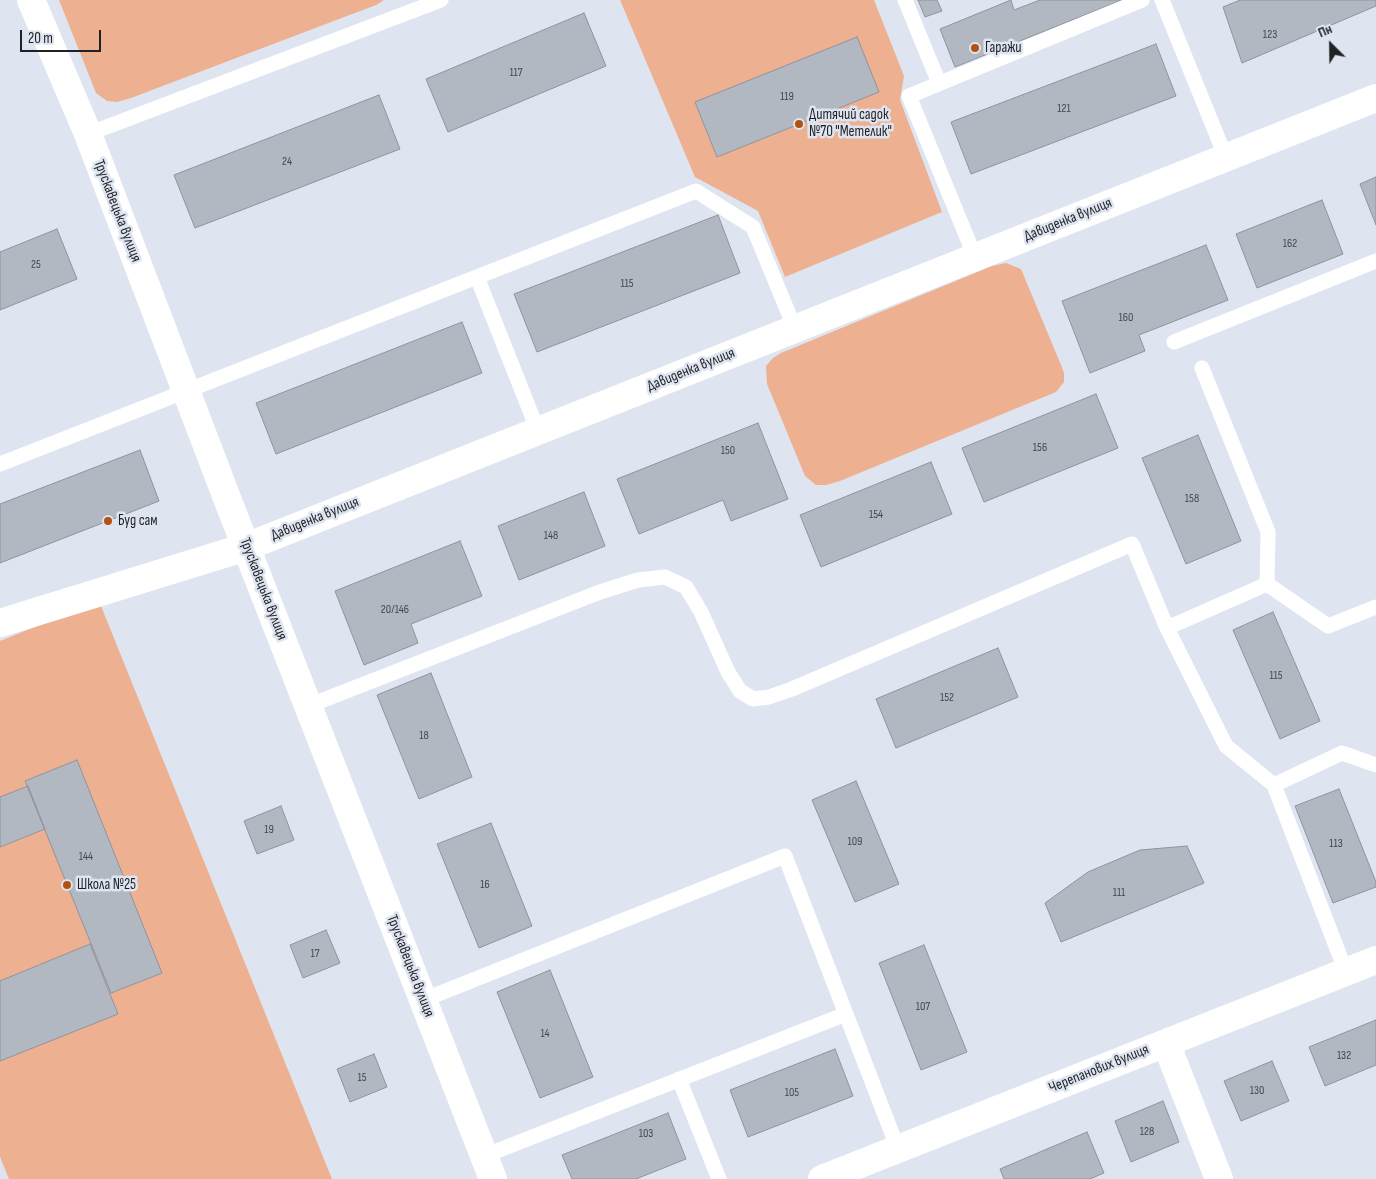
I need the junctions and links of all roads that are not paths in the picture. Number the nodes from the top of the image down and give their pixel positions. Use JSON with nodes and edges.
{"nodes":[{"id":1,"x":31,"y":0,"type":"edge"},
{"id":2,"x":441,"y":0,"type":"edge"},
{"id":3,"x":905,"y":0,"type":"edge"},
{"id":4,"x":1142,"y":0,"type":"edge"},
{"id":5,"x":1162,"y":0,"type":"edge"},
{"id":6,"x":939,"y":83,"type":"junction"},
{"id":7,"x":1376,"y":98,"type":"edge"},
{"id":8,"x":88,"y":134,"type":"junction"},
{"id":9,"x":1226,"y":158,"type":"junction"},
{"id":10,"x":975,"y":257,"type":"junction"},
{"id":11,"x":1376,"y":261,"type":"edge"},
{"id":12,"x":477,"y":277,"type":"junction"},
{"id":13,"x":795,"y":329,"type":"junction"},
{"id":14,"x":1174,"y":342,"type":"dead end"},
{"id":15,"x":1202,"y":368,"type":"dead end"},
{"id":16,"x":186,"y":390,"type":"junction"},
{"id":17,"x":538,"y":431,"type":"junction"},
{"id":18,"x":0,"y":464,"type":"edge"},
{"id":19,"x":246,"y":547,"type":"junction"},
{"id":20,"x":1267,"y":584,"type":"junction"},
{"id":21,"x":1376,"y":608,"type":"edge"},
{"id":22,"x":0,"y":623,"type":"edge"},
{"id":23,"x":1167,"y":628,"type":"junction"},
{"id":24,"x":308,"y":706,"type":"junction"},
{"id":25,"x":1376,"y":765,"type":"edge"},
{"id":26,"x":1274,"y":785,"type":"junction"},
{"id":27,"x":1376,"y":960,"type":"edge"},
{"id":28,"x":1346,"y":972,"type":"junction"},
{"id":29,"x":423,"y":1000,"type":"junction"},
{"id":30,"x":846,"y":1014,"type":"junction"},
{"id":31,"x":1166,"y":1043,"type":"junction"},
{"id":32,"x":679,"y":1079,"type":"junction"},
{"id":33,"x":898,"y":1149,"type":"junction"},
{"id":34,"x":488,"y":1167,"type":"edge"},
{"id":35,"x":719,"y":1179,"type":"edge"},
{"id":36,"x":822,"y":1179,"type":"edge"},
{"id":37,"x":1219,"y":1179,"type":"edge"}],
"edges":[{"from":1,"to":8,"type":"street","name":"Трускавецька вулиця"},
{"from":2,"to":8,"type":"lane"},
{"from":3,"to":6,"type":"lane"},
{"from":4,"to":6,"type":"lane"},
{"from":5,"to":9,"type":"lane"},
{"from":6,"to":10,"type":"lane"},
{"from":7,"to":9,"type":"street","name":"Давиденка вулиця"},
{"from":8,"to":16,"type":"street","name":"Трускавецька вулиця"},
{"from":9,"to":10,"type":"street","name":"Давиденка вулиця"},
{"from":10,"to":13,"type":"street","name":"Давиденка вулиця"},
{"from":11,"to":14,"type":"lane"},
{"from":12,"to":13,"type":"lane"},
{"from":12,"to":16,"type":"lane"},
{"from":12,"to":17,"type":"lane"},
{"from":13,"to":17,"type":"street","name":"Давиденка вулиця"},
{"from":15,"to":20,"type":"lane"},
{"from":16,"to":18,"type":"lane"},
{"from":16,"to":19,"type":"street","name":"Трускавецька вулиця"},
{"from":17,"to":19,"type":"street","name":"Давиденка вулиця"},
{"from":19,"to":22,"type":"street","name":"Давиденка вулиця"},
{"from":19,"to":24,"type":"street","name":"Трускавецька вулиця"},
{"from":20,"to":21,"type":"lane"},
{"from":20,"to":23,"type":"lane"},
{"from":23,"to":24,"type":"lane"},
{"from":23,"to":26,"type":"lane"},
{"from":24,"to":29,"type":"street","name":"Трускавецька вулиця"},
{"from":25,"to":26,"type":"lane"},
{"from":26,"to":28,"type":"lane"},
{"from":27,"to":28,"type":"street","name":"Черепанових вулиця"},
{"from":28,"to":31,"type":"street","name":"Черепанових вулиця"},
{"from":29,"to":30,"type":"lane"},
{"from":29,"to":34,"type":"street","name":"Трускавецька вулиця"},
{"from":30,"to":32,"type":"lane"},
{"from":30,"to":33,"type":"lane"},
{"from":31,"to":33,"type":"street","name":"Черепанових вулиця"},
{"from":31,"to":37,"type":"street"},
{"from":32,"to":34,"type":"lane"},
{"from":32,"to":35,"type":"lane"},
{"from":33,"to":36,"type":"street","name":"Черепанових вулиця"}]}
